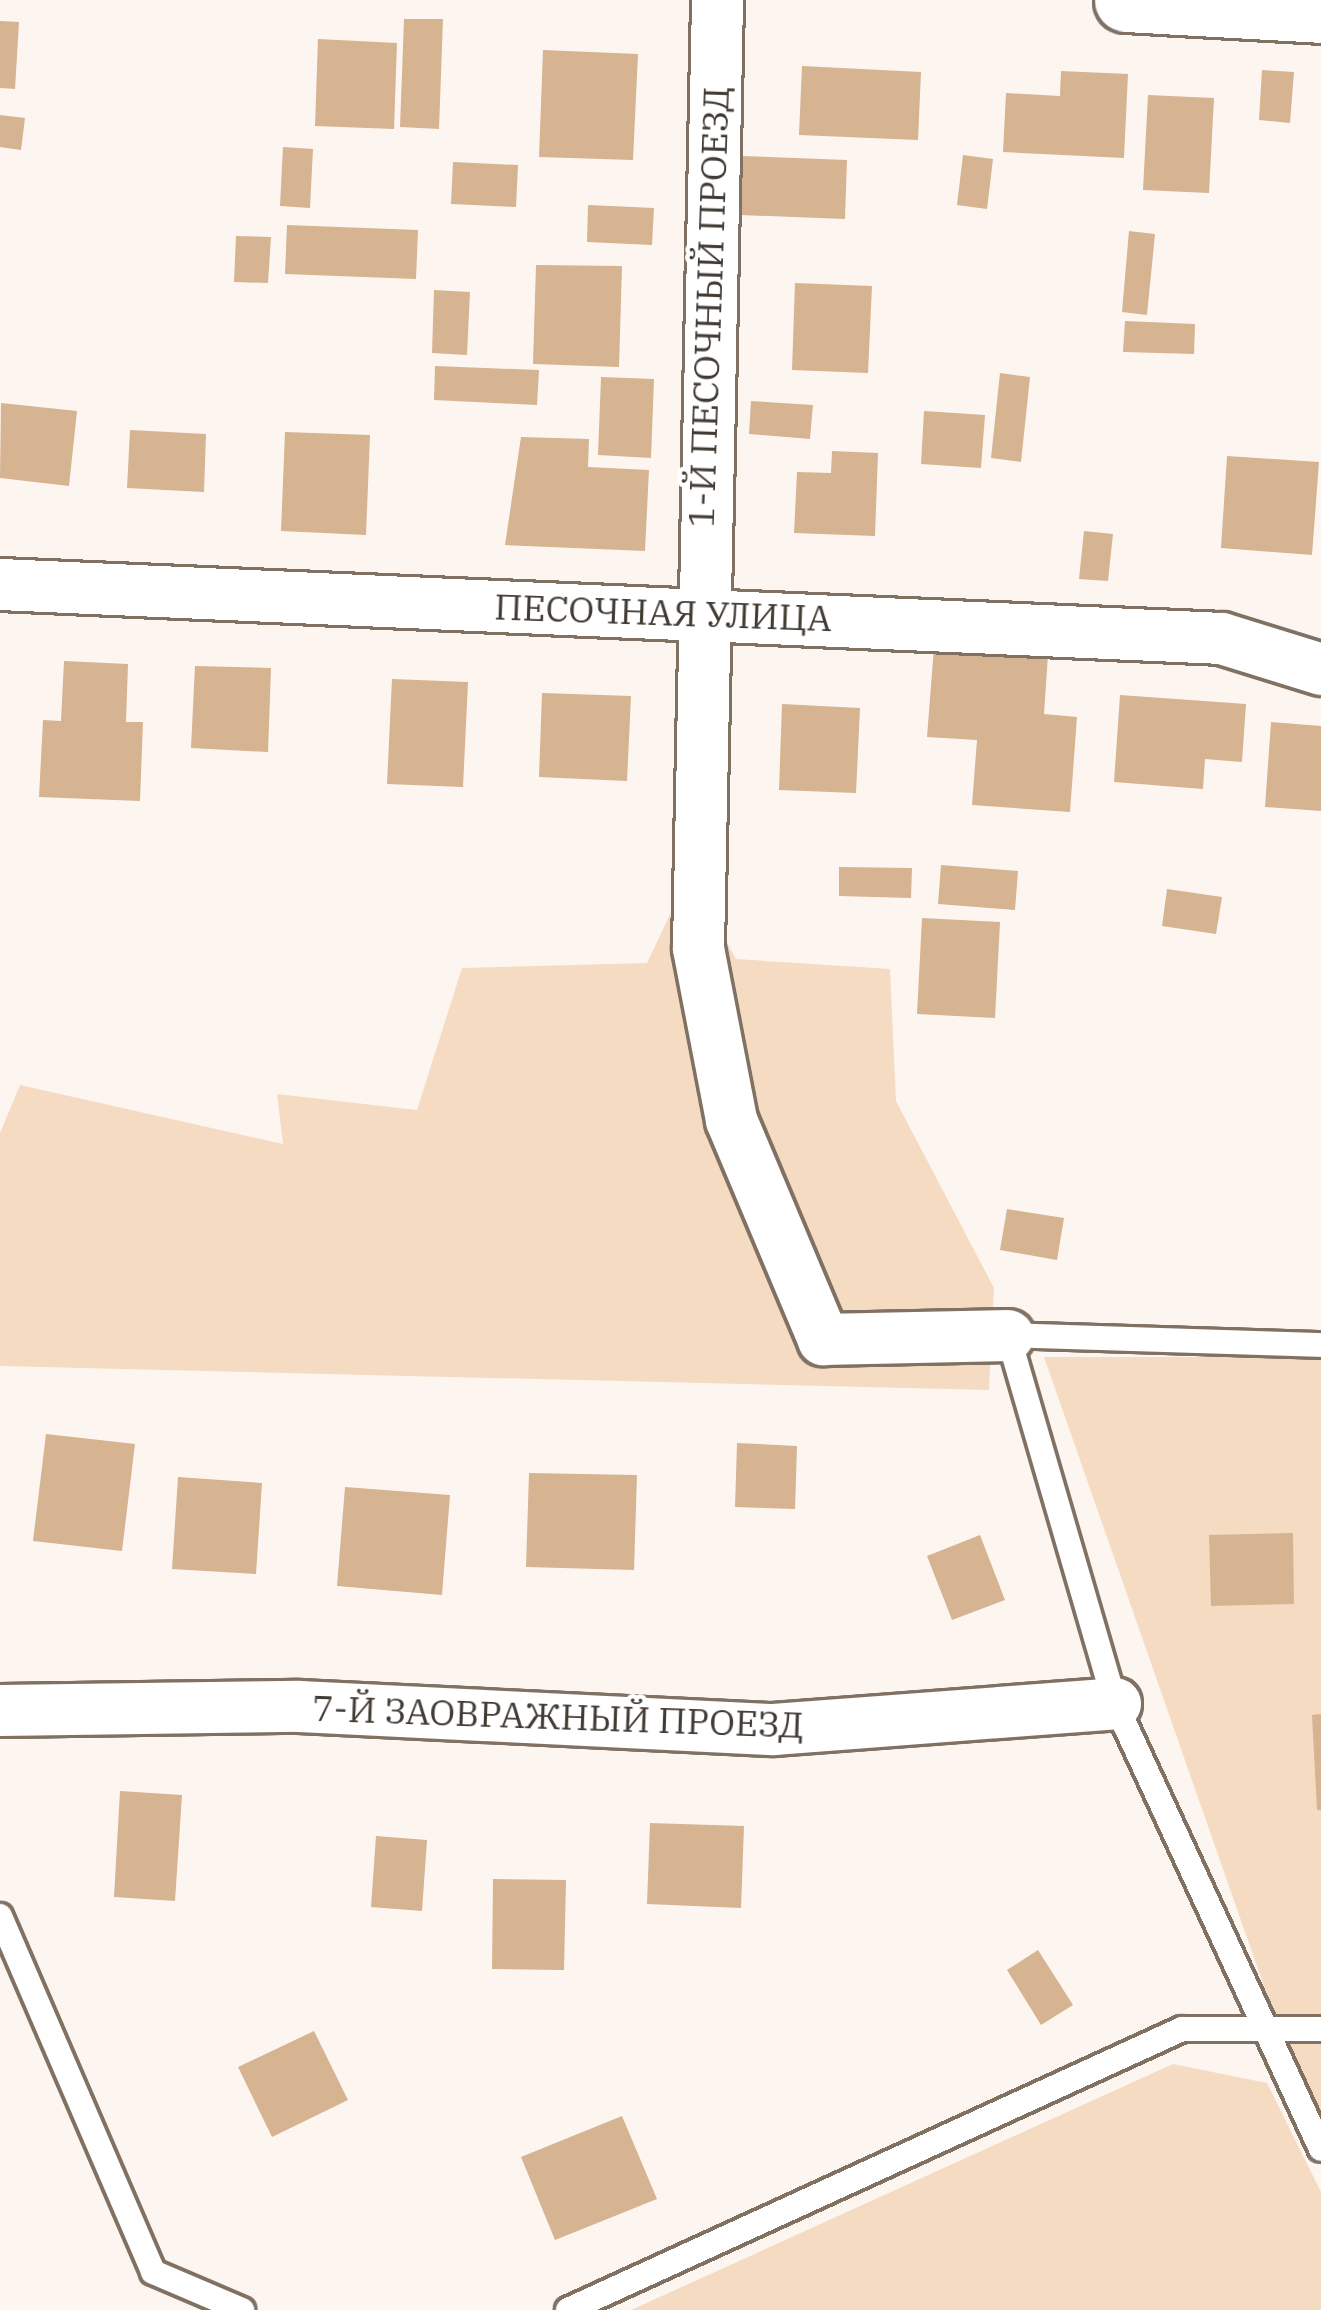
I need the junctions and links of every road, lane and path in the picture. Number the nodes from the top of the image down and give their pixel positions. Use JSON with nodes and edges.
{"nodes":[{"id":1,"x":716,"y":0,"type":"edge"},
{"id":2,"x":1126,"y":0,"type":"edge"},
{"id":3,"x":1321,"y":11,"type":"edge"},
{"id":4,"x":0,"y":584,"type":"edge"},
{"id":5,"x":701,"y":615,"type":"junction"},
{"id":6,"x":1321,"y":669,"type":"edge"},
{"id":7,"x":1008,"y":1336,"type":"junction"},
{"id":8,"x":1321,"y":1346,"type":"edge"},
{"id":9,"x":1115,"y":1703,"type":"junction"},
{"id":10,"x":0,"y":1710,"type":"edge"},
{"id":11,"x":0,"y":1916,"type":"edge"},
{"id":12,"x":1262,"y":2026,"type":"junction"},
{"id":13,"x":1321,"y":2029,"type":"edge"},
{"id":14,"x":1321,"y":2149,"type":"edge"},
{"id":15,"x":242,"y":2310,"type":"edge"},
{"id":16,"x":568,"y":2310,"type":"edge"}],
"edges":[{"from":1,"to":5,"type":"street","name":"1-Й ПЕСОЧНЫЙ ПРОЕЗД"},
{"from":2,"to":3,"type":"street"},
{"from":4,"to":5,"type":"street","name":"ПЕСОЧНАЯ УЛИЦА"},
{"from":5,"to":6,"type":"street","name":"ПЕСОЧНАЯ УЛИЦА"},
{"from":5,"to":7,"type":"street","name":"1-Й ПЕСОЧНЫЙ ПРОЕЗД"},
{"from":7,"to":8,"type":"lane"},
{"from":7,"to":9,"type":"lane"},
{"from":9,"to":10,"type":"street","name":"7-Й ЗАОВРАЖНЫЙ ПРОЕЗД"},
{"from":9,"to":12,"type":"lane"},
{"from":11,"to":15,"type":"lane"},
{"from":12,"to":13,"type":"lane"},
{"from":12,"to":14,"type":"lane"},
{"from":12,"to":16,"type":"lane"}]}
